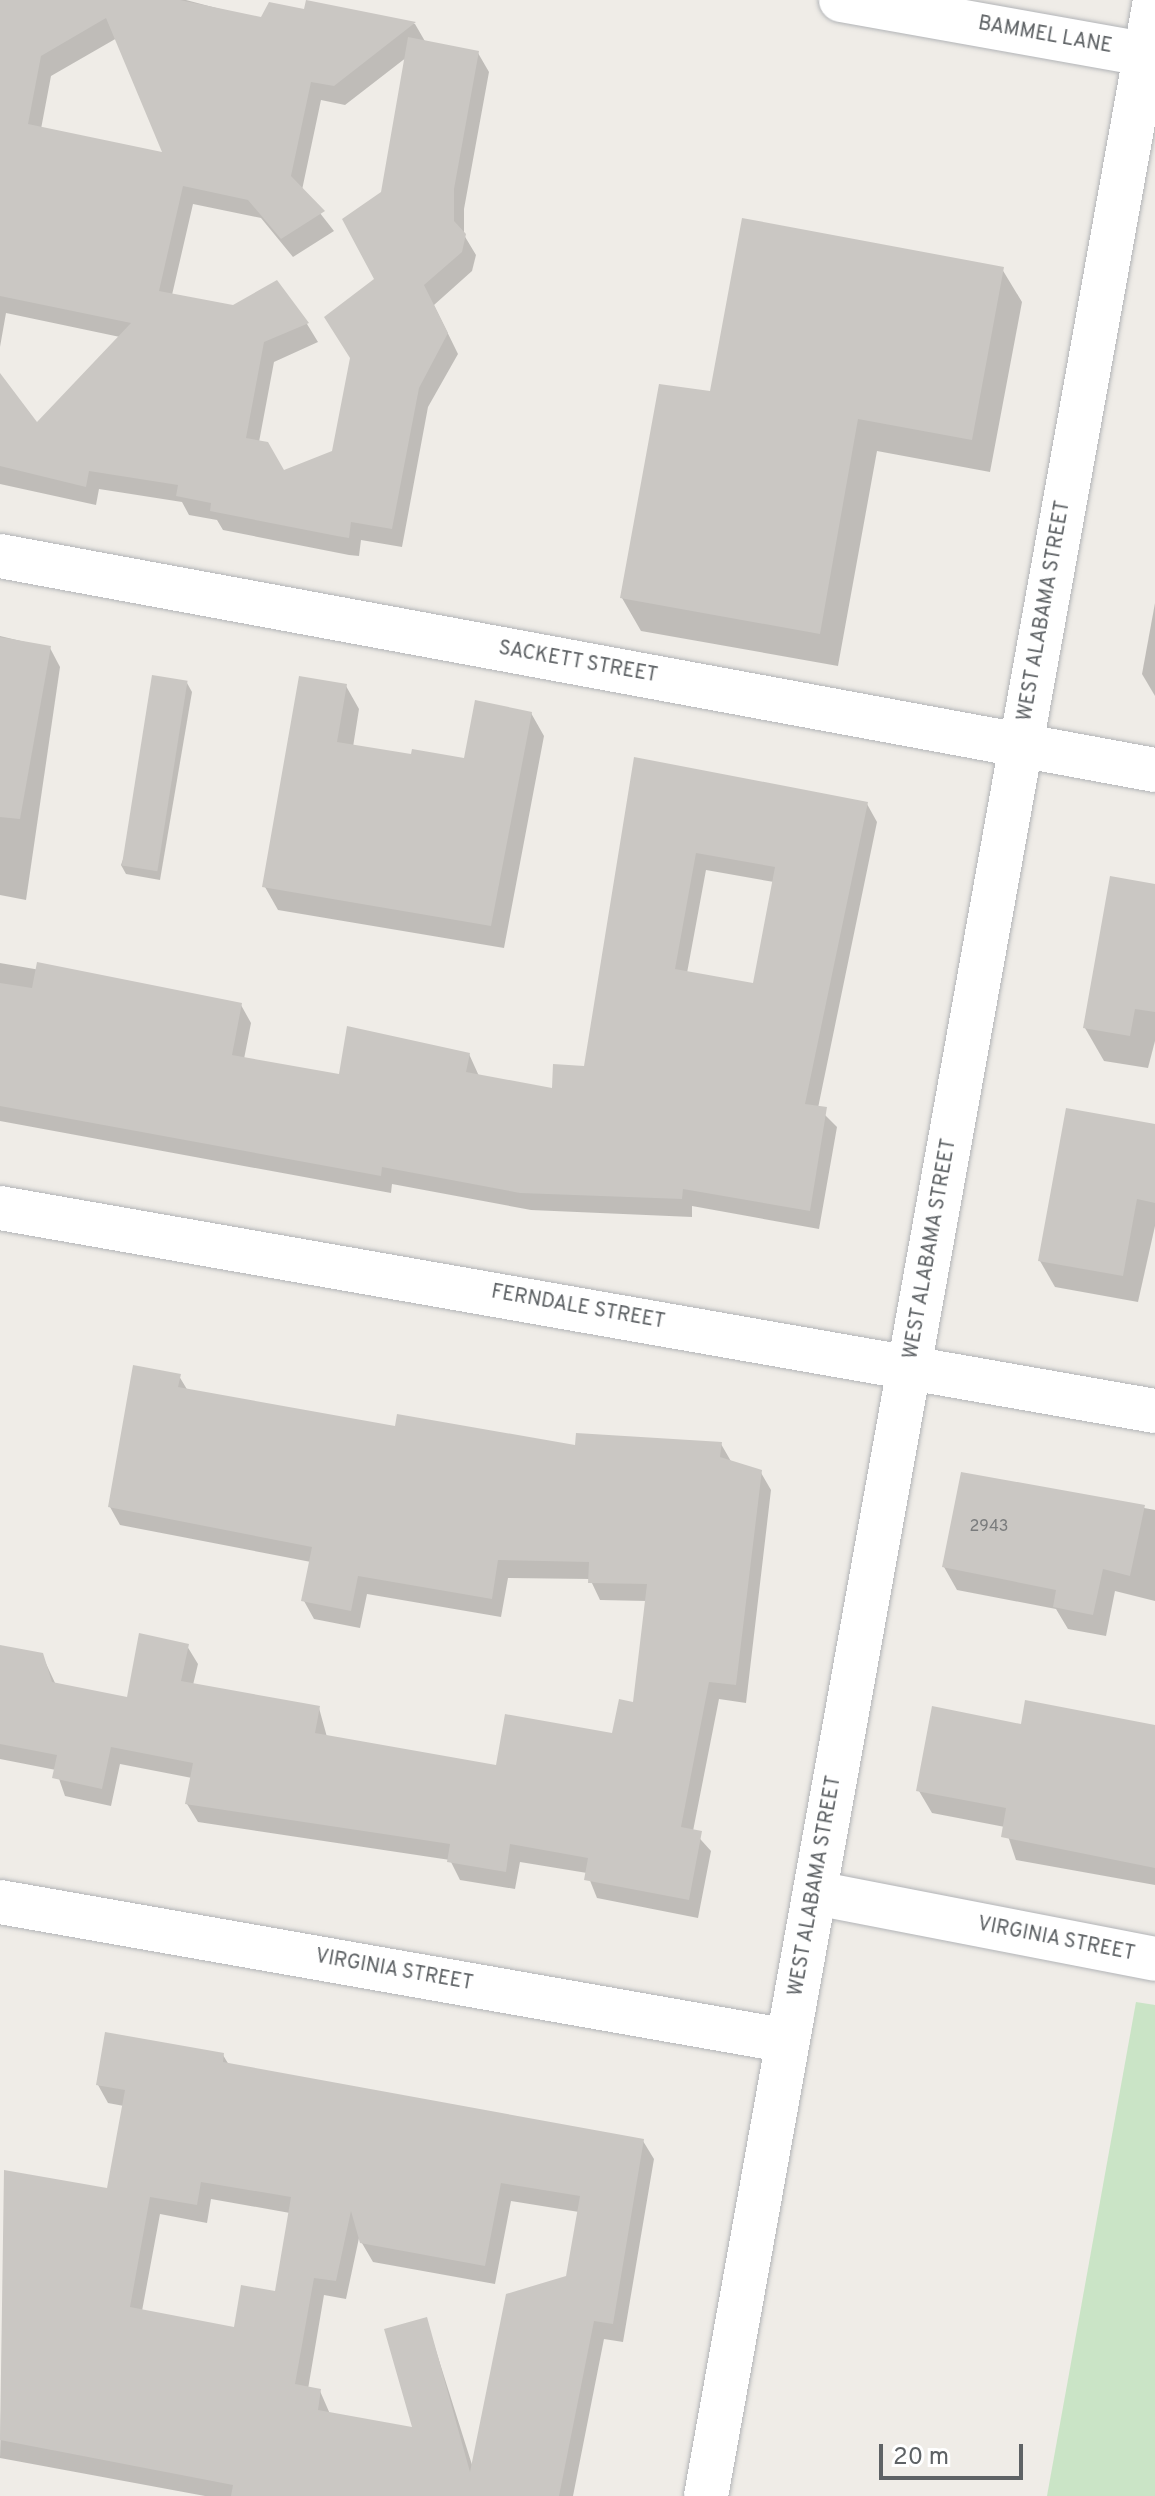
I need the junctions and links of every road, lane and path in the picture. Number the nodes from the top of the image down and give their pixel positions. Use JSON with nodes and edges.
{"nodes":[{"id":1,"x":841,"y":0,"type":"edge"},
{"id":2,"x":1155,"y":1,"type":"edge"},
{"id":3,"x":1150,"y":55,"type":"edge"},
{"id":4,"x":0,"y":556,"type":"edge"},
{"id":5,"x":1021,"y":746,"type":"junction"},
{"id":6,"x":1155,"y":770,"type":"edge"},
{"id":7,"x":0,"y":1208,"type":"edge"},
{"id":8,"x":910,"y":1365,"type":"junction"},
{"id":9,"x":1155,"y":1411,"type":"edge"},
{"id":10,"x":816,"y":1893,"type":"junction"},
{"id":11,"x":0,"y":1902,"type":"edge"},
{"id":12,"x":1155,"y":1959,"type":"edge"},
{"id":13,"x":788,"y":2041,"type":"junction"},
{"id":14,"x":706,"y":2496,"type":"edge"}],
"edges":[{"from":1,"to":3,"type":"street","name":"BAMMEL LANE"},
{"from":2,"to":3,"type":"street","name":"WEST ALABAMA STREET"},
{"from":3,"to":5,"type":"street","name":"WEST ALABAMA STREET"},
{"from":4,"to":5,"type":"street","name":"SACKETT STREET"},
{"from":5,"to":6,"type":"street","name":"SACKETT STREET"},
{"from":5,"to":8,"type":"street","name":"WEST ALABAMA STREET"},
{"from":7,"to":8,"type":"street","name":"FERNDALE STREET"},
{"from":8,"to":9,"type":"street","name":"FERNDALE STREET"},
{"from":8,"to":10,"type":"street","name":"WEST ALABAMA STREET"},
{"from":10,"to":12,"type":"street","name":"VIRGINIA STREET"},
{"from":10,"to":13,"type":"street","name":"WEST ALABAMA STREET"},
{"from":11,"to":13,"type":"street","name":"VIRGINIA STREET"},
{"from":13,"to":14,"type":"street","name":"WEST ALABAMA STREET"}]}
